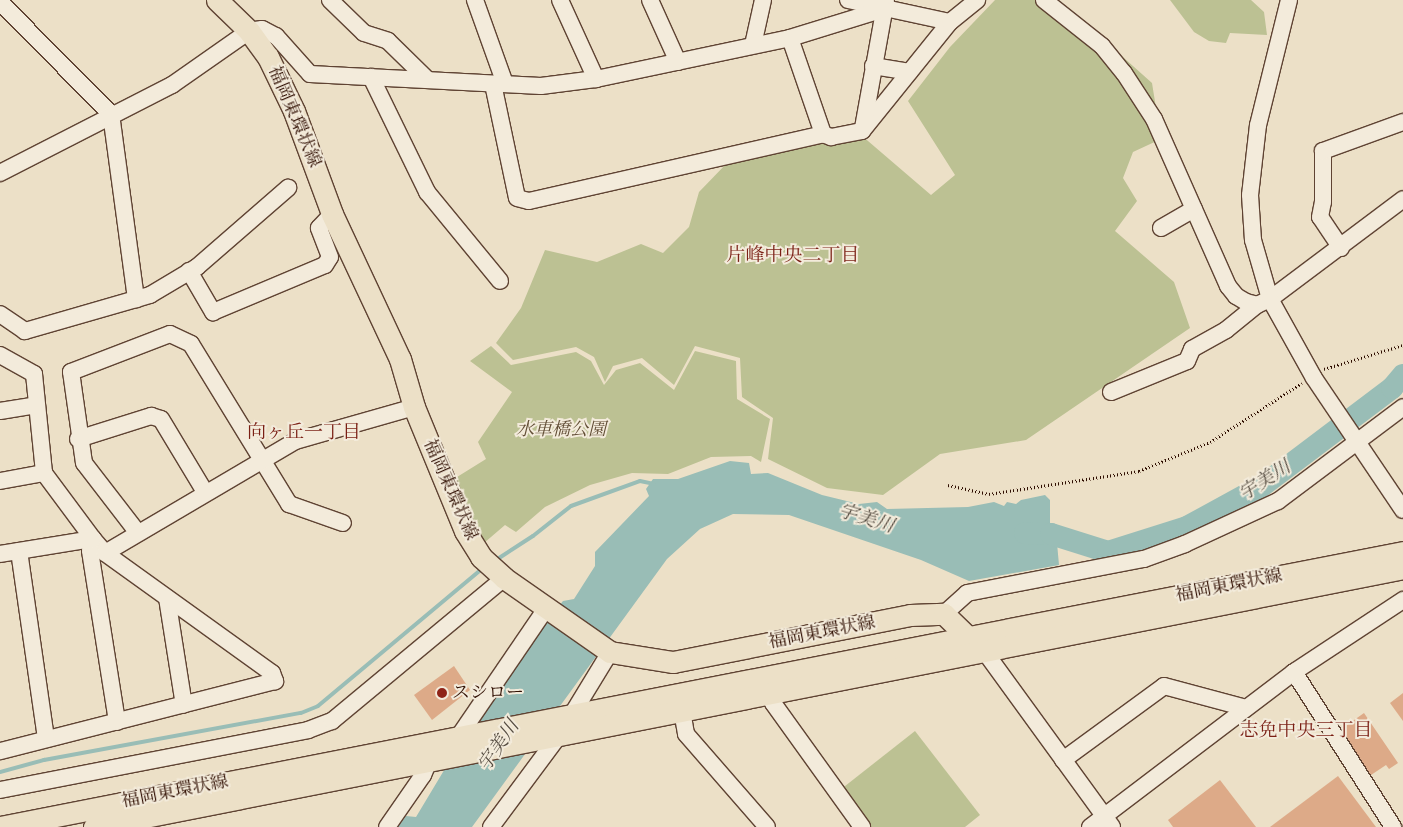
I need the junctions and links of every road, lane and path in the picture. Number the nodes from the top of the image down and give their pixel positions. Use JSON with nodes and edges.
{"nodes":[{"id":1,"x":216,"y":0,"type":"edge"},
{"id":2,"x":330,"y":0,"type":"edge"},
{"id":3,"x":475,"y":0,"type":"edge"},
{"id":4,"x":560,"y":0,"type":"edge"},
{"id":5,"x":650,"y":0,"type":"edge"},
{"id":6,"x":763,"y":0,"type":"edge"},
{"id":7,"x":848,"y":0,"type":"edge"},
{"id":8,"x":977,"y":0,"type":"edge"},
{"id":9,"x":1044,"y":0,"type":"edge"},
{"id":10,"x":1289,"y":0,"type":"edge"},
{"id":11,"x":885,"y":5,"type":"edge"},
{"id":12,"x":7,"y":7,"type":"edge"},
{"id":13,"x":950,"y":22,"type":"junction"},
{"id":14,"x":249,"y":31,"type":"junction"},
{"id":15,"x":790,"y":38,"type":"junction"},
{"id":16,"x":753,"y":45,"type":"junction"},
{"id":17,"x":678,"y":62,"type":"junction"},
{"id":18,"x":873,"y":66,"type":"junction"},
{"id":19,"x":910,"y":72,"type":"junction"},
{"id":20,"x":371,"y":77,"type":"junction"},
{"id":21,"x":428,"y":80,"type":"junction"},
{"id":22,"x":596,"y":80,"type":"junction"},
{"id":23,"x":499,"y":84,"type":"junction"},
{"id":24,"x":111,"y":114,"type":"junction"},
{"id":25,"x":1403,"y":122,"type":"edge"},
{"id":26,"x":862,"y":131,"type":"junction"},
{"id":27,"x":823,"y":134,"type":"junction"},
{"id":28,"x":0,"y":173,"type":"edge"},
{"id":29,"x":288,"y":188,"type":"dead end"},
{"id":30,"x":1403,"y":199,"type":"edge"},
{"id":31,"x":1194,"y":209,"type":"junction"},
{"id":32,"x":332,"y":214,"type":"junction"},
{"id":33,"x":1161,"y":228,"type":"dead end"},
{"id":34,"x":1341,"y":248,"type":"junction"},
{"id":35,"x":189,"y":271,"type":"junction"},
{"id":36,"x":500,"y":281,"type":"dead end"},
{"id":37,"x":136,"y":299,"type":"junction"},
{"id":38,"x":1263,"y":302,"type":"junction"},
{"id":39,"x":0,"y":314,"type":"edge"},
{"id":40,"x":1403,"y":345,"type":"edge"},
{"id":41,"x":0,"y":355,"type":"edge"},
{"id":42,"x":1313,"y":377,"type":"junction"},
{"id":43,"x":1111,"y":392,"type":"dead end"},
{"id":44,"x":37,"y":405,"type":"junction"},
{"id":45,"x":414,"y":407,"type":"junction"},
{"id":46,"x":1403,"y":407,"type":"edge"},
{"id":47,"x":0,"y":411,"type":"edge"},
{"id":48,"x":78,"y":439,"type":"junction"},
{"id":49,"x":1357,"y":442,"type":"junction"},
{"id":50,"x":261,"y":458,"type":"junction"},
{"id":51,"x":44,"y":473,"type":"junction"},
{"id":52,"x":0,"y":481,"type":"edge"},
{"id":53,"x":948,"y":485,"type":"dead end"},
{"id":54,"x":205,"y":492,"type":"junction"},
{"id":55,"x":1403,"y":510,"type":"edge"},
{"id":56,"x":342,"y":522,"type":"dead end"},
{"id":57,"x":138,"y":533,"type":"junction"},
{"id":58,"x":93,"y":540,"type":"junction"},
{"id":59,"x":19,"y":552,"type":"junction"},
{"id":60,"x":1403,"y":552,"type":"edge"},
{"id":61,"x":105,"y":553,"type":"junction"},
{"id":62,"x":0,"y":554,"type":"edge"},
{"id":63,"x":1403,"y":568,"type":"edge"},
{"id":64,"x":502,"y":575,"type":"junction"},
{"id":65,"x":167,"y":598,"type":"junction"},
{"id":66,"x":1403,"y":600,"type":"edge"},
{"id":67,"x":550,"y":609,"type":"junction"},
{"id":68,"x":944,"y":614,"type":"junction"},
{"id":69,"x":967,"y":638,"type":"junction"},
{"id":70,"x":607,"y":650,"type":"junction"},
{"id":71,"x":985,"y":652,"type":"junction"},
{"id":72,"x":1294,"y":672,"type":"junction"},
{"id":73,"x":770,"y":694,"type":"junction"},
{"id":74,"x":184,"y":705,"type":"junction"},
{"id":75,"x":1246,"y":708,"type":"junction"},
{"id":76,"x":682,"y":711,"type":"junction"},
{"id":77,"x":117,"y":722,"type":"junction"},
{"id":78,"x":563,"y":725,"type":"junction"},
{"id":79,"x":46,"y":739,"type":"junction"},
{"id":80,"x":459,"y":744,"type":"junction"},
{"id":81,"x":0,"y":751,"type":"edge"},
{"id":82,"x":1063,"y":760,"type":"junction"},
{"id":83,"x":429,"y":761,"type":"junction"},
{"id":84,"x":0,"y":790,"type":"edge"},
{"id":85,"x":1108,"y":822,"type":"edge"},
{"id":86,"x":494,"y":826,"type":"edge"},
{"id":87,"x":0,"y":827,"type":"edge"},
{"id":88,"x":94,"y":827,"type":"edge"},
{"id":89,"x":387,"y":827,"type":"edge"},
{"id":90,"x":768,"y":827,"type":"edge"},
{"id":91,"x":862,"y":827,"type":"edge"},
{"id":92,"x":1090,"y":827,"type":"edge"},
{"id":93,"x":1393,"y":827,"type":"edge"}],
"edges":[{"from":1,"to":14,"type":"main road","name":"福岡東環状線"},
{"from":2,"to":21,"type":"street"},
{"from":3,"to":23,"type":"street"},
{"from":4,"to":22,"type":"street"},
{"from":5,"to":17,"type":"street"},
{"from":6,"to":16,"type":"street"},
{"from":7,"to":11,"type":"street"},
{"from":8,"to":13,"type":"street"},
{"from":9,"to":31,"type":"street"},
{"from":10,"to":38,"type":"street"},
{"from":11,"to":13,"type":"street"},
{"from":11,"to":15,"type":"street"},
{"from":11,"to":18,"type":"street"},
{"from":12,"to":24,"type":"street"},
{"from":13,"to":19,"type":"street"},
{"from":14,"to":20,"type":"street"},
{"from":14,"to":24,"type":"street"},
{"from":14,"to":32,"type":"main road","name":"福岡東環状線"},
{"from":15,"to":16,"type":"street"},
{"from":15,"to":27,"type":"street"},
{"from":16,"to":17,"type":"street"},
{"from":17,"to":22,"type":"street"},
{"from":18,"to":19,"type":"street"},
{"from":18,"to":26,"type":"street"},
{"from":19,"to":26,"type":"street"},
{"from":20,"to":21,"type":"street"},
{"from":20,"to":36,"type":"street"},
{"from":21,"to":23,"type":"street"},
{"from":22,"to":23,"type":"street"},
{"from":23,"to":27,"type":"street"},
{"from":24,"to":28,"type":"street"},
{"from":24,"to":37,"type":"street"},
{"from":25,"to":34,"type":"street"},
{"from":26,"to":27,"type":"street"},
{"from":29,"to":35,"type":"street"},
{"from":30,"to":34,"type":"street"},
{"from":31,"to":33,"type":"street"},
{"from":31,"to":38,"type":"street"},
{"from":32,"to":35,"type":"street"},
{"from":32,"to":45,"type":"main road","name":"福岡東環状線"},
{"from":34,"to":38,"type":"street"},
{"from":35,"to":37,"type":"street"},
{"from":37,"to":39,"type":"street"},
{"from":38,"to":42,"type":"street"},
{"from":38,"to":43,"type":"street"},
{"from":40,"to":42,"type":"path"},
{"from":41,"to":44,"type":"street"},
{"from":42,"to":49,"type":"street"},
{"from":42,"to":53,"type":"path"},
{"from":44,"to":47,"type":"street"},
{"from":44,"to":51,"type":"street"},
{"from":45,"to":50,"type":"street"},
{"from":45,"to":64,"type":"main road","name":"福岡東環状線"},
{"from":46,"to":49,"type":"street"},
{"from":48,"to":50,"type":"street"},
{"from":48,"to":54,"type":"street"},
{"from":48,"to":57,"type":"street"},
{"from":49,"to":55,"type":"street"},
{"from":49,"to":68,"type":"street"},
{"from":50,"to":54,"type":"street"},
{"from":50,"to":56,"type":"street"},
{"from":51,"to":52,"type":"street"},
{"from":51,"to":58,"type":"street"},
{"from":54,"to":57,"type":"street"},
{"from":57,"to":61,"type":"street"},
{"from":58,"to":59,"type":"street"},
{"from":58,"to":61,"type":"street"},
{"from":58,"to":77,"type":"street"},
{"from":59,"to":62,"type":"street"},
{"from":59,"to":79,"type":"street"},
{"from":60,"to":69,"type":"main road","name":"福岡東環状線"},
{"from":61,"to":65,"type":"street"},
{"from":63,"to":71,"type":"main road","name":"福岡東環状線"},
{"from":64,"to":67,"type":"main road","name":"福岡東環状線"},
{"from":64,"to":84,"type":"street"},
{"from":65,"to":74,"type":"street"},
{"from":65,"to":74,"type":"street"},
{"from":66,"to":72,"type":"street"},
{"from":67,"to":70,"type":"main road","name":"福岡東環状線"},
{"from":67,"to":80,"type":"street"},
{"from":68,"to":69,"type":"main road"},
{"from":68,"to":70,"type":"main road","name":"福岡東環状線"},
{"from":69,"to":71,"type":"main road"},
{"from":69,"to":78,"type":"main road","name":"福岡東環状線"},
{"from":70,"to":78,"type":"street"},
{"from":71,"to":73,"type":"main road","name":"福岡東環状線"},
{"from":71,"to":82,"type":"street"},
{"from":72,"to":75,"type":"street"},
{"from":72,"to":93,"type":"street"},
{"from":73,"to":76,"type":"main road","name":"福岡東環状線"},
{"from":73,"to":91,"type":"street"},
{"from":74,"to":77,"type":"street"},
{"from":75,"to":82,"type":"street"},
{"from":75,"to":85,"type":"street"},
{"from":76,"to":78,"type":"main road","name":"福岡東環状線"},
{"from":76,"to":90,"type":"street"},
{"from":77,"to":79,"type":"street"},
{"from":78,"to":80,"type":"main road"},
{"from":78,"to":86,"type":"street"},
{"from":79,"to":81,"type":"street"},
{"from":80,"to":83,"type":"main road","name":"福岡東環状線"},
{"from":80,"to":87,"type":"main road","name":"福岡東環状線"},
{"from":82,"to":85,"type":"street"},
{"from":83,"to":88,"type":"main road","name":"福岡東環状線"},
{"from":83,"to":89,"type":"street"},
{"from":85,"to":92,"type":"street"}]}
